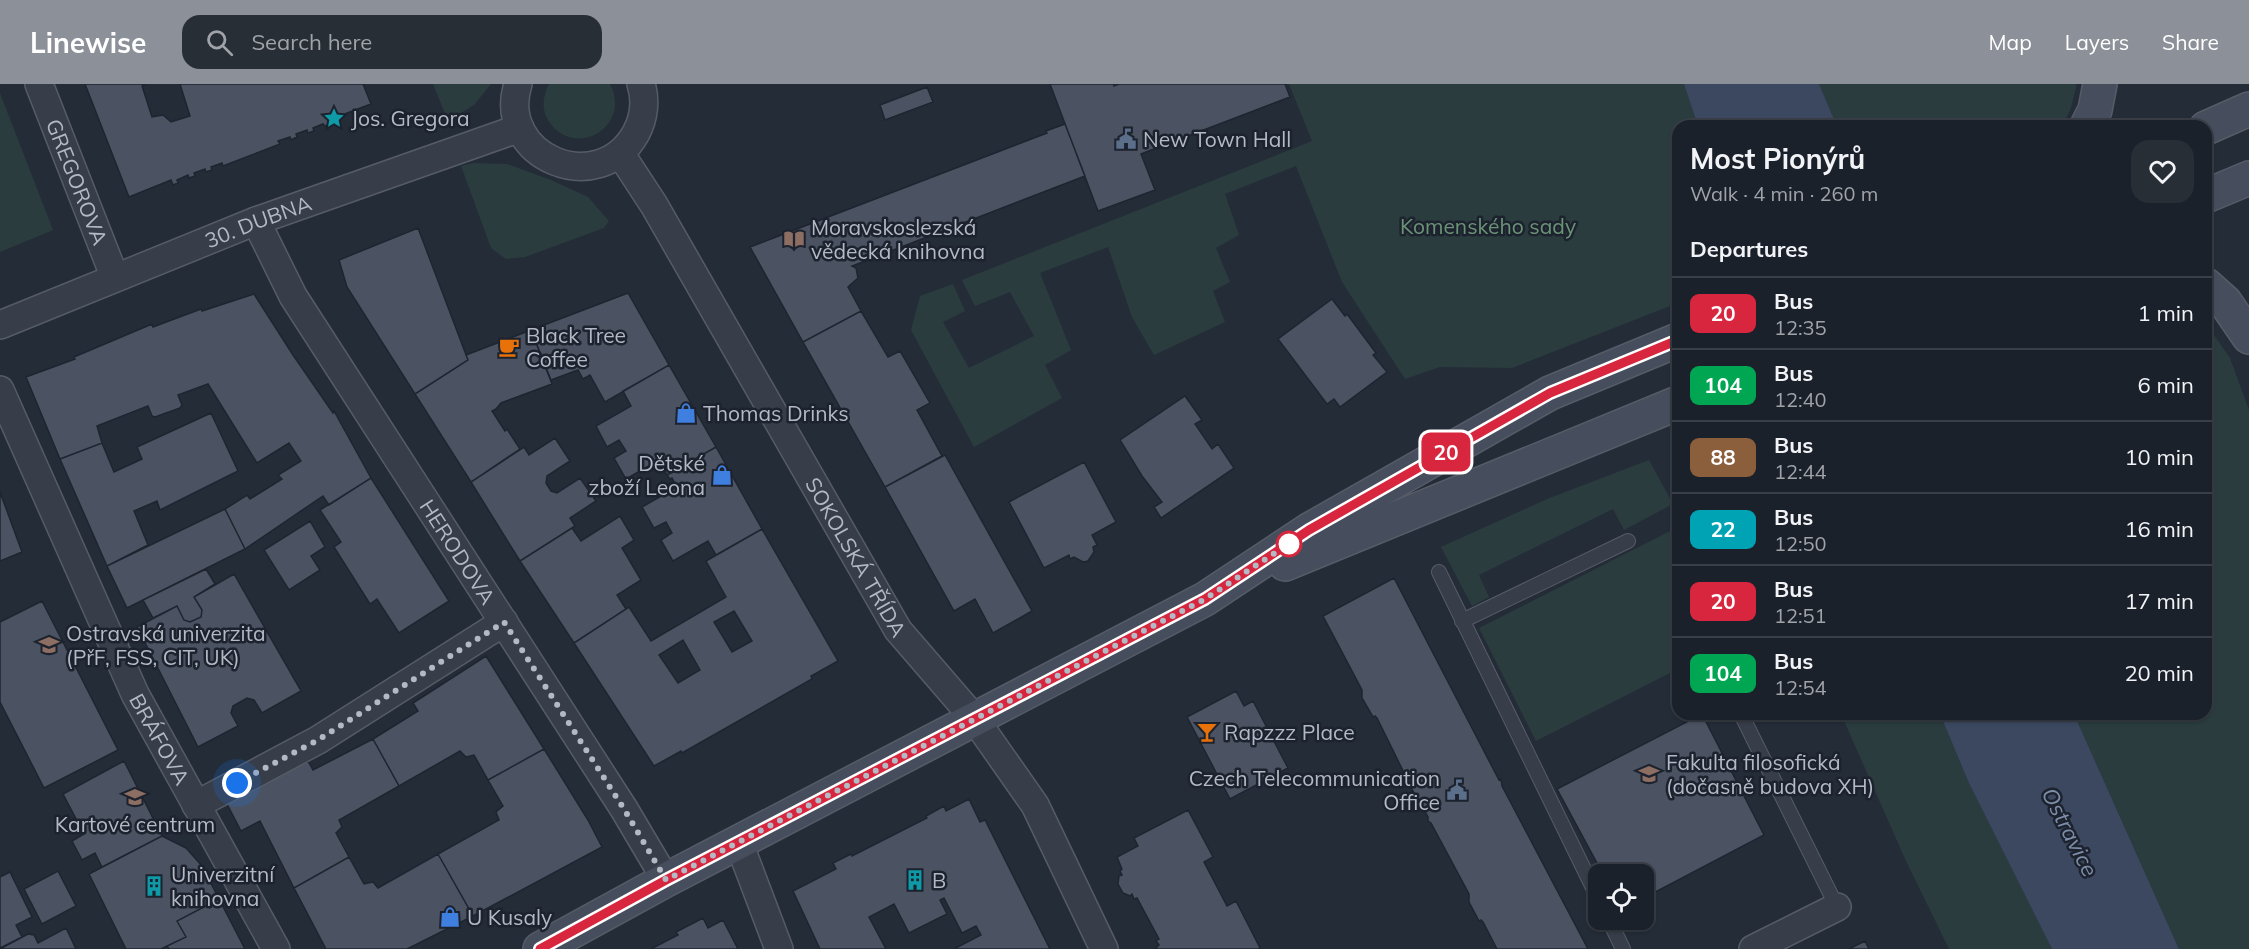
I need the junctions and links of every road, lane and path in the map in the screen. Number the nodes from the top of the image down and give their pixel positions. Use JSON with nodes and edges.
{"nodes":[{"id":1,"x":39,"y":84,"type":"edge"},
{"id":2,"x":518,"y":84,"type":"edge"},
{"id":3,"x":641,"y":84,"type":"edge"},
{"id":4,"x":2100,"y":84,"type":"edge"},
{"id":5,"x":2249,"y":109,"type":"edge"},
{"id":6,"x":2090,"y":120,"type":"edge"},
{"id":7,"x":2212,"y":125,"type":"edge"},
{"id":8,"x":520,"y":128,"type":"junction"},
{"id":9,"x":620,"y":153,"type":"junction"},
{"id":10,"x":2249,"y":178,"type":"edge"},
{"id":11,"x":2212,"y":193,"type":"edge"},
{"id":12,"x":256,"y":221,"type":"junction"},
{"id":13,"x":115,"y":278,"type":"junction"},
{"id":14,"x":2212,"y":290,"type":"edge"},
{"id":15,"x":0,"y":324,"type":"edge"},
{"id":16,"x":2249,"y":337,"type":"edge"},
{"id":17,"x":1672,"y":342,"type":"edge"},
{"id":18,"x":0,"y":390,"type":"edge"},
{"id":19,"x":1672,"y":405,"type":"edge"},
{"id":20,"x":1628,"y":541,"type":"dead end"},
{"id":21,"x":1438,"y":572,"type":"dead end"},
{"id":22,"x":1217,"y":592,"type":"junction"},
{"id":23,"x":1462,"y":621,"type":"junction"},
{"id":24,"x":504,"y":622,"type":"junction"},
{"id":25,"x":974,"y":718,"type":"junction"},
{"id":26,"x":1744,"y":720,"type":"edge"},
{"id":27,"x":196,"y":805,"type":"junction"},
{"id":28,"x":739,"y":843,"type":"junction"},
{"id":29,"x":1588,"y":878,"type":"edge"},
{"id":30,"x":666,"y":880,"type":"junction"},
{"id":31,"x":1837,"y":907,"type":"joint"},
{"id":32,"x":1614,"y":930,"type":"edge"},
{"id":33,"x":276,"y":949,"type":"edge"},
{"id":34,"x":540,"y":949,"type":"edge"},
{"id":35,"x":779,"y":949,"type":"edge"},
{"id":36,"x":1104,"y":949,"type":"edge"},
{"id":37,"x":1623,"y":949,"type":"edge"},
{"id":38,"x":1754,"y":949,"type":"edge"}],
"edges":[{"from":1,"to":13,"type":"street","name":"GREGOROVA"},
{"from":2,"to":8,"type":"street"},
{"from":3,"to":9,"type":"street"},
{"from":4,"to":6,"type":"main road"},
{"from":5,"to":7,"type":"main road"},
{"from":8,"to":9,"type":"street"},
{"from":8,"to":12,"type":"street","name":"30. DUBNA"},
{"from":9,"to":25,"type":"street","name":"SOKOLSKÁ TŘÍDA"},
{"from":10,"to":11,"type":"main road"},
{"from":12,"to":13,"type":"street","name":"30. DUBNA"},
{"from":12,"to":24,"type":"street","name":"HERODOVA"},
{"from":13,"to":15,"type":"street","name":"30. DUBNA"},
{"from":14,"to":16,"type":"main road"},
{"from":17,"to":22,"type":"main road"},
{"from":18,"to":27,"type":"street","name":"BRÁFOVA"},
{"from":19,"to":22,"type":"main road"},
{"from":20,"to":23,"type":"lane"},
{"from":21,"to":23,"type":"lane"},
{"from":22,"to":25,"type":"main road"},
{"from":23,"to":29,"type":"lane"},
{"from":24,"to":27,"type":"street"},
{"from":24,"to":30,"type":"street","name":"HERODOVA"},
{"from":25,"to":28,"type":"main road"},
{"from":25,"to":36,"type":"street","name":"SOKOLSKÁ TŘÍDA"},
{"from":26,"to":31,"type":"lane"},
{"from":27,"to":33,"type":"street","name":"BRÁFOVA"},
{"from":28,"to":30,"type":"main road"},
{"from":28,"to":35,"type":"street"},
{"from":30,"to":34,"type":"main road"},
{"from":31,"to":38,"type":"street"},
{"from":32,"to":37,"type":"lane"}]}
